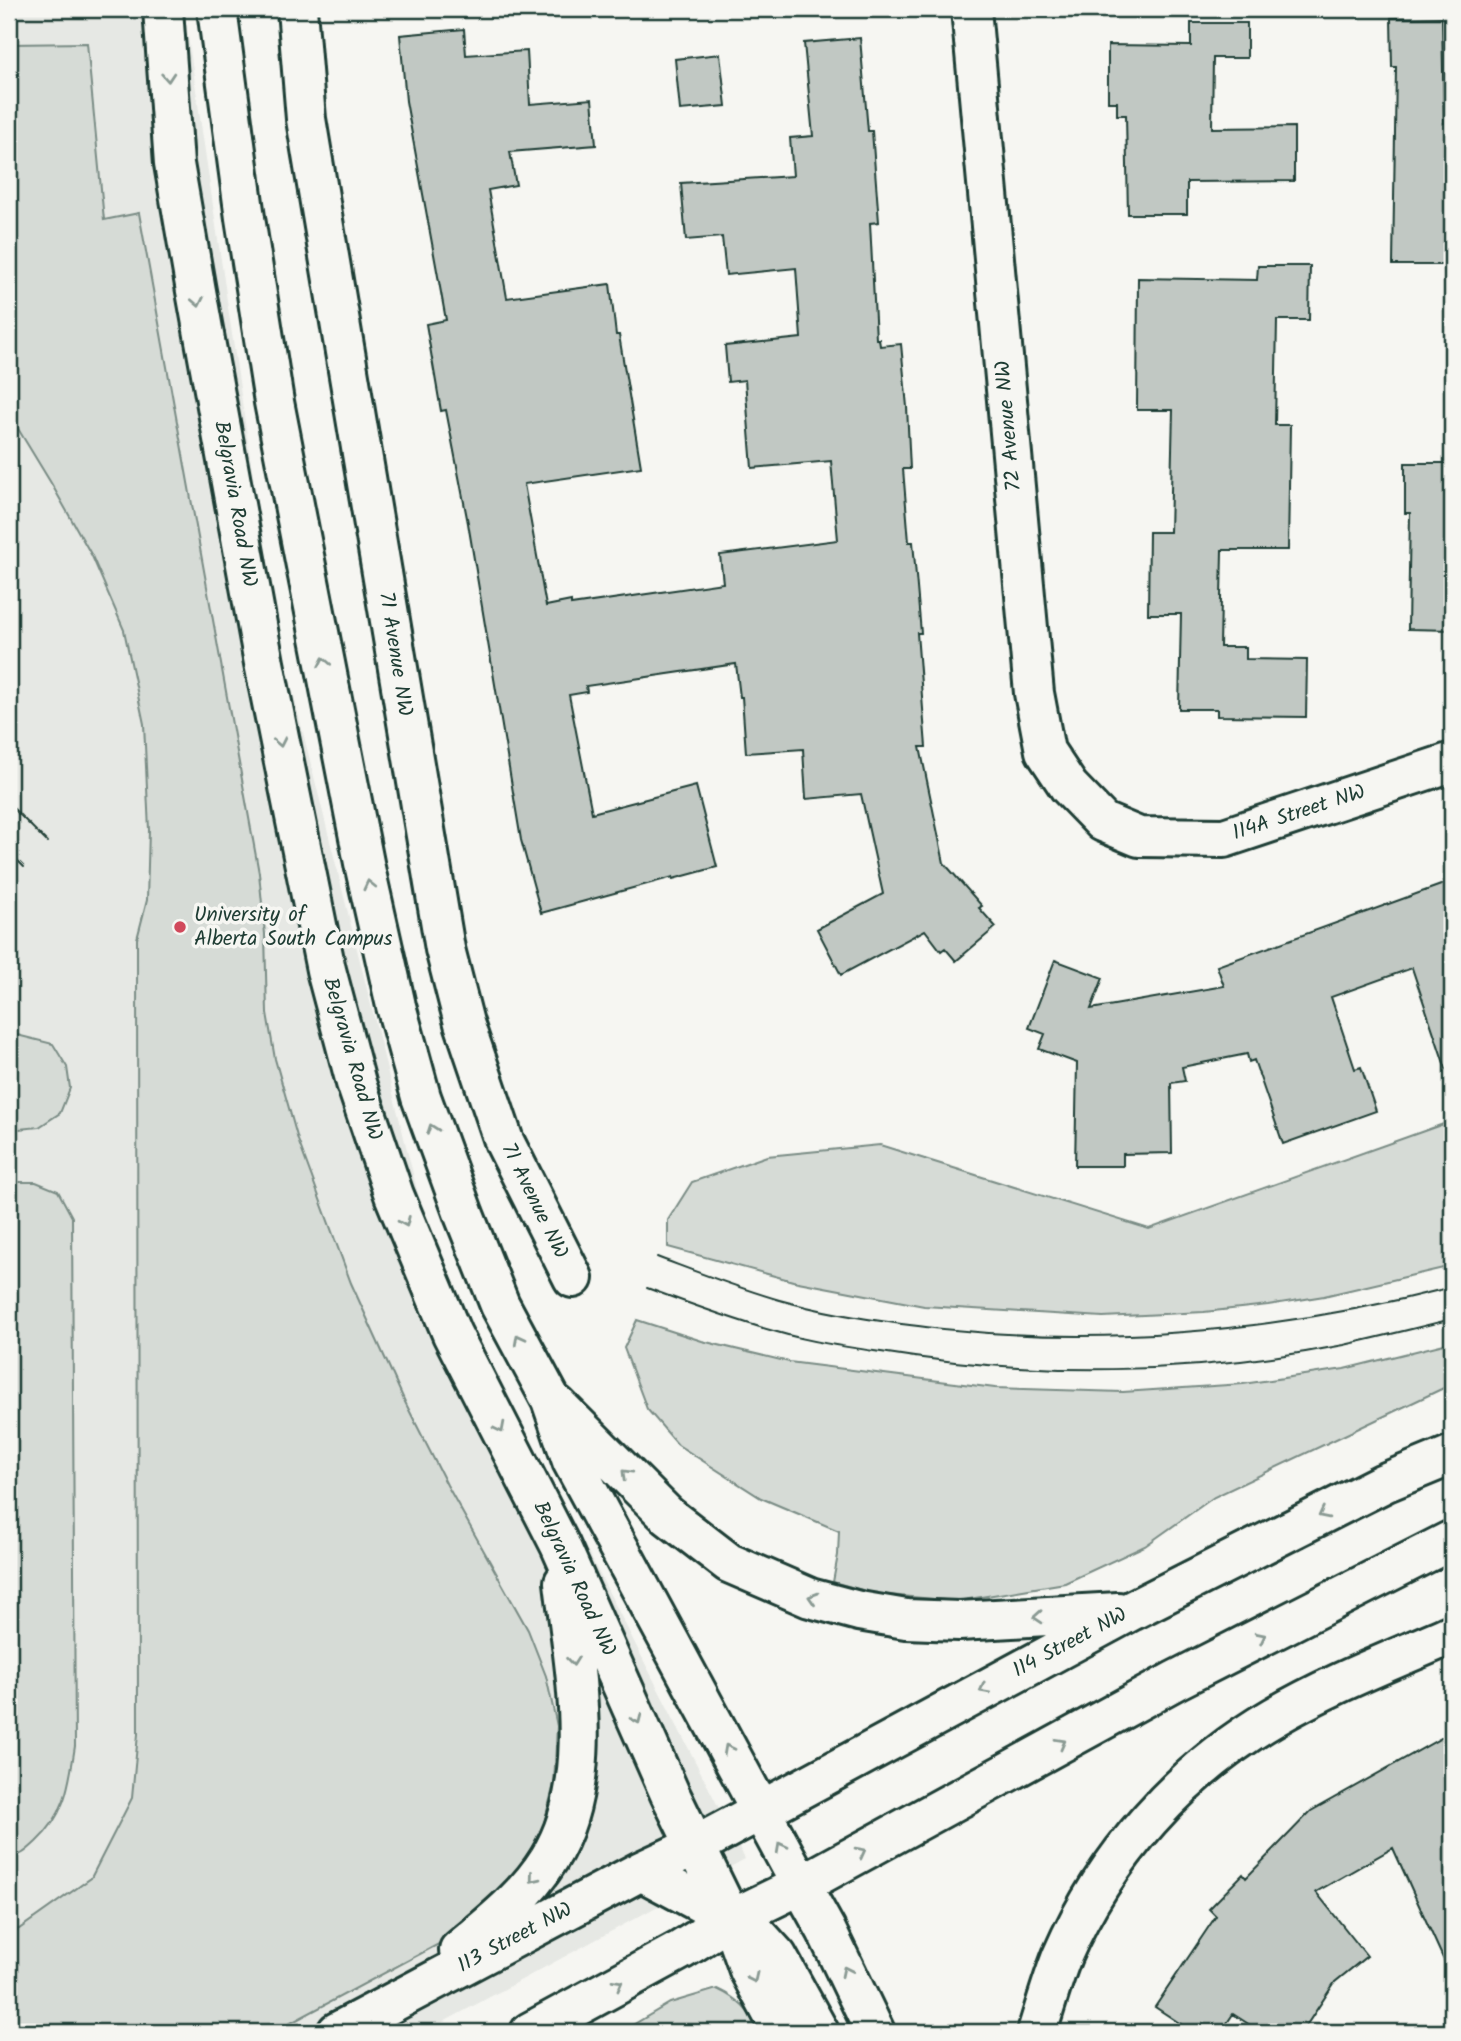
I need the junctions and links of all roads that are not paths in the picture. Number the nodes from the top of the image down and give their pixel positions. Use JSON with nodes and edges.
{"nodes":[{"id":1,"x":163,"y":9,"type":"edge"},
{"id":2,"x":217,"y":9,"type":"edge"},
{"id":3,"x":297,"y":9,"type":"edge"},
{"id":4,"x":971,"y":9,"type":"edge"},
{"id":5,"x":1452,"y":762,"type":"edge"},
{"id":6,"x":1103,"y":821,"type":"joint"},
{"id":7,"x":573,"y":1278,"type":"dead end"},
{"id":8,"x":551,"y":1399,"type":"junction"},
{"id":9,"x":1452,"y":1455,"type":"edge"},
{"id":10,"x":1452,"y":1540,"type":"edge"},
{"id":11,"x":560,"y":1545,"type":"junction"},
{"id":12,"x":1131,"y":1611,"type":"junction"},
{"id":13,"x":1452,"y":1634,"type":"edge"},
{"id":14,"x":760,"y":1810,"type":"junction"},
{"id":15,"x":695,"y":1846,"type":"junction"},
{"id":16,"x":641,"y":1871,"type":"junction"},
{"id":17,"x":801,"y":1885,"type":"junction"},
{"id":18,"x":732,"y":1919,"type":"junction"},
{"id":19,"x":397,"y":2000,"type":"junction"},
{"id":20,"x":337,"y":2032,"type":"edge"},
{"id":21,"x":530,"y":2032,"type":"edge"},
{"id":22,"x":782,"y":2032,"type":"edge"},
{"id":23,"x":819,"y":2032,"type":"edge"},
{"id":24,"x":875,"y":2032,"type":"edge"},
{"id":25,"x":1037,"y":2032,"type":"edge"}],
"edges":[{"from":1,"to":11,"type":"main road","name":"Belgravia Road NW","one_way":true},
{"from":8,"to":2,"type":"main road","one_way":true},
{"from":3,"to":7,"type":"main road","name":"71 Avenue NW"},
{"from":4,"to":6,"type":"main road","name":"72 Avenue NW"},
{"from":5,"to":6,"type":"main road","name":"114A Street NW"},
{"from":12,"to":8,"type":"main road","one_way":true},
{"from":14,"to":8,"type":"main road","one_way":true},
{"from":9,"to":12,"type":"main road","name":"114 Street NW","one_way":true},
{"from":17,"to":10,"type":"main road","one_way":true},
{"from":11,"to":15,"type":"main road","name":"Belgravia Road NW","one_way":true},
{"from":11,"to":19,"type":"main road","one_way":true},
{"from":12,"to":14,"type":"main road","name":"114 Street NW","one_way":true},
{"from":13,"to":25,"type":"main road"},
{"from":14,"to":15,"type":"main road","name":"114 Street NW"},
{"from":17,"to":14,"type":"main road","one_way":true},
{"from":15,"to":16,"type":"main road","name":"113 Street NW"},
{"from":15,"to":18,"type":"main road","name":"Belgravia Road NW"},
{"from":16,"to":18,"type":"main road"},
{"from":16,"to":19,"type":"main road","name":"113 Street NW"},
{"from":17,"to":18,"type":"main road"},
{"from":24,"to":17,"type":"main road","one_way":true},
{"from":21,"to":18,"type":"main road","one_way":true},
{"from":18,"to":22,"type":"main road","one_way":true},
{"from":18,"to":23,"type":"main road"},
{"from":19,"to":20,"type":"main road","name":"113 Street NW"}]}
